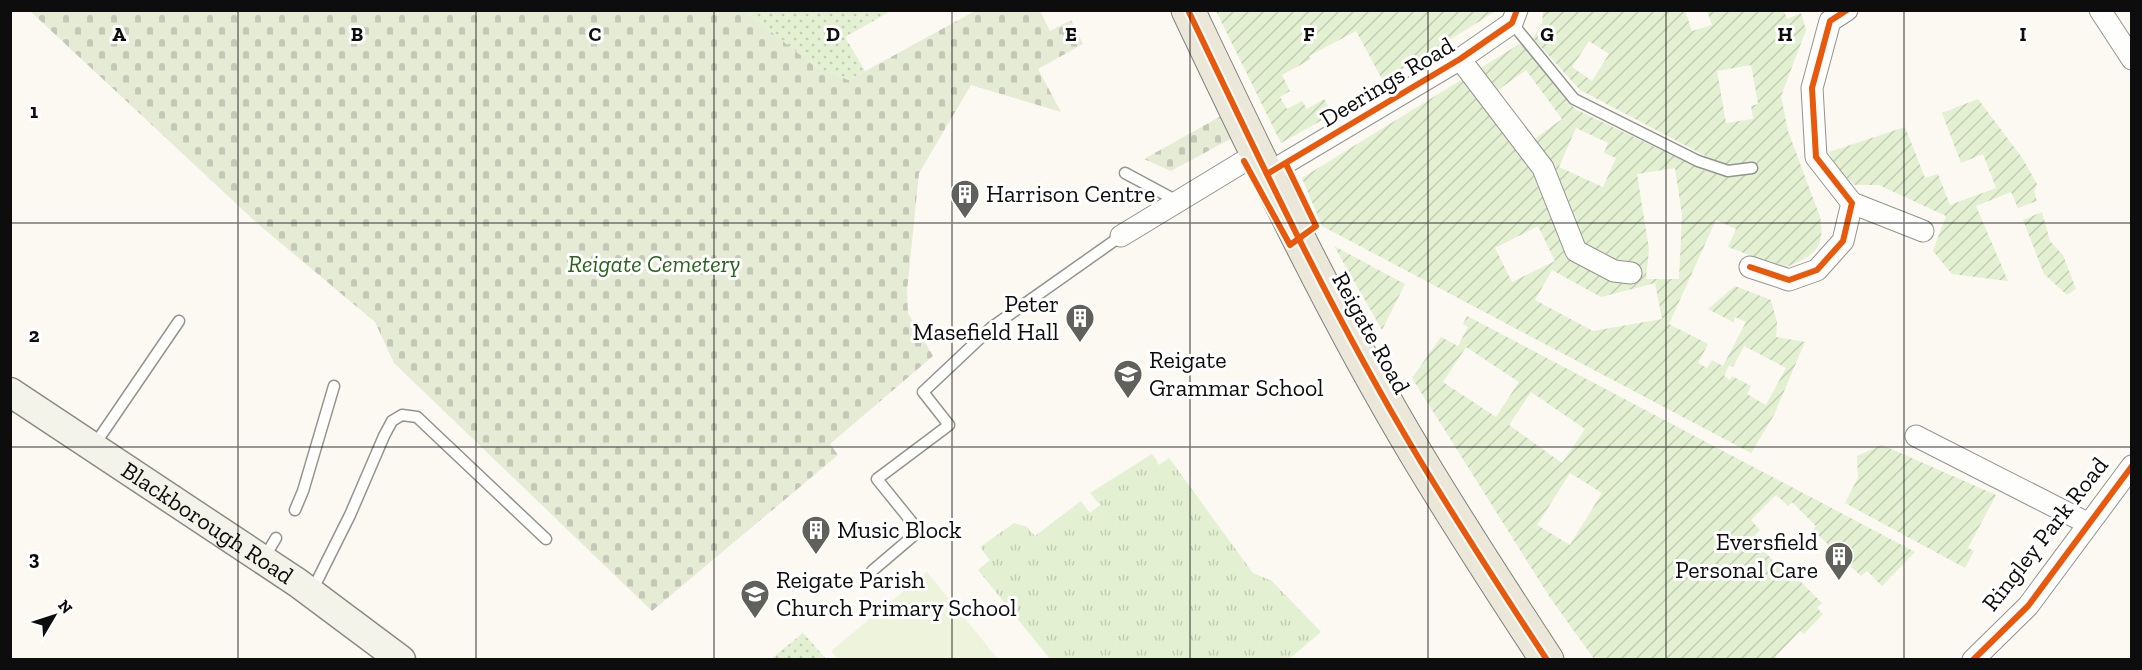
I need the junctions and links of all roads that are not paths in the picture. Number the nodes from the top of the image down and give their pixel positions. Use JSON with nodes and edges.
{"nodes":[{"id":1,"x":1188,"y":10,"type":"edge"},
{"id":2,"x":1847,"y":10,"type":"edge"},
{"id":3,"x":2100,"y":10,"type":"edge"},
{"id":4,"x":1514,"y":17,"type":"edge"},
{"id":5,"x":1460,"y":59,"type":"junction"},
{"id":6,"x":2132,"y":59,"type":"edge"},
{"id":7,"x":1262,"y":164,"type":"junction"},
{"id":8,"x":1752,"y":168,"type":"dead end"},
{"id":9,"x":1125,"y":173,"type":"dead end"},
{"id":10,"x":1177,"y":201,"type":"junction"},
{"id":11,"x":1852,"y":203,"type":"junction"},
{"id":12,"x":1923,"y":231,"type":"dead end"},
{"id":13,"x":1121,"y":236,"type":"joint"},
{"id":14,"x":1750,"y":267,"type":"dead end"},
{"id":15,"x":1631,"y":273,"type":"dead end"},
{"id":16,"x":180,"y":321,"type":"dead end"},
{"id":17,"x":334,"y":386,"type":"dead end"},
{"id":18,"x":10,"y":393,"type":"edge"},
{"id":19,"x":1917,"y":436,"type":"dead end"},
{"id":20,"x":93,"y":447,"type":"junction"},
{"id":21,"x":2132,"y":466,"type":"edge"},
{"id":22,"x":295,"y":510,"type":"dead end"},
{"id":23,"x":2087,"y":523,"type":"junction"},
{"id":24,"x":546,"y":539,"type":"dead end"},
{"id":25,"x":872,"y":571,"type":"dead end"},
{"id":26,"x":311,"y":593,"type":"junction"},
{"id":27,"x":401,"y":660,"type":"edge"},
{"id":28,"x":1547,"y":660,"type":"edge"},
{"id":29,"x":1973,"y":660,"type":"edge"}],
"edges":[{"from":1,"to":7,"type":"main road","name":"Reigate Road"},
{"from":2,"to":11,"type":"street"},
{"from":3,"to":6,"type":"street"},
{"from":4,"to":5,"type":"street","name":"Deerings Road"},
{"from":4,"to":8,"type":"lane"},
{"from":5,"to":7,"type":"street","name":"Deerings Road"},
{"from":5,"to":15,"type":"street"},
{"from":7,"to":10,"type":"street","name":"Deerings Road"},
{"from":7,"to":28,"type":"main road","name":"Reigate Road"},
{"from":9,"to":10,"type":"lane"},
{"from":10,"to":13,"type":"street","name":"Deerings Road"},
{"from":11,"to":12,"type":"street"},
{"from":11,"to":14,"type":"street"},
{"from":13,"to":25,"type":"lane"},
{"from":16,"to":20,"type":"lane"},
{"from":17,"to":22,"type":"lane"},
{"from":18,"to":20,"type":"main road","name":"Blackborough Road"},
{"from":19,"to":23,"type":"street"},
{"from":20,"to":26,"type":"main road","name":"Blackborough Road"},
{"from":21,"to":23,"type":"street","name":"Ringley Park Road"},
{"from":23,"to":29,"type":"street","name":"Ringley Park Road"},
{"from":24,"to":26,"type":"lane"},
{"from":26,"to":27,"type":"main road","name":"Blackborough Road"}]}
